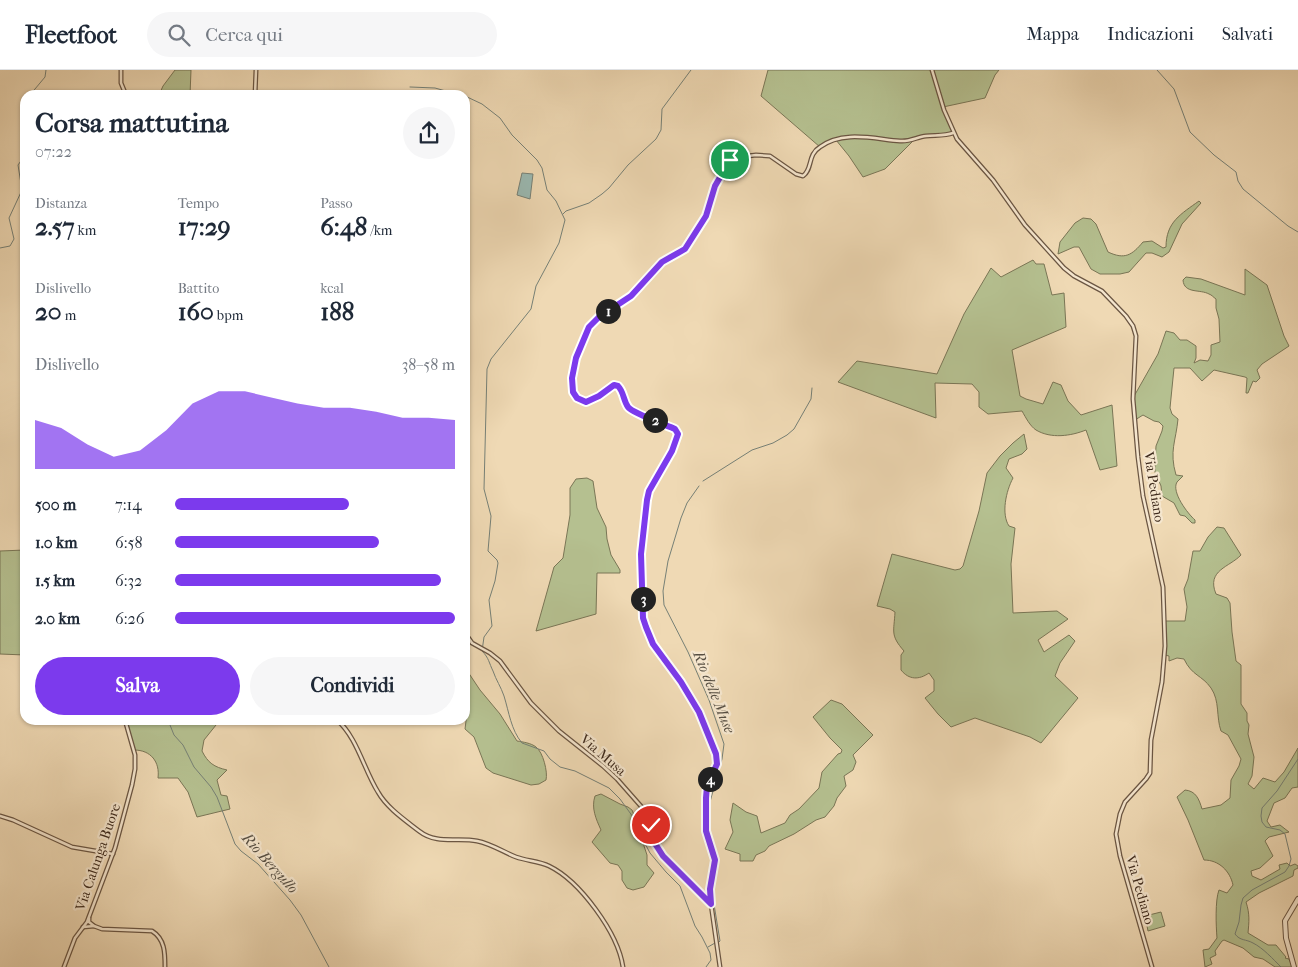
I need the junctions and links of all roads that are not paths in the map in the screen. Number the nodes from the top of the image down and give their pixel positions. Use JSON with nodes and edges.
{"nodes":[{"id":1,"x":121,"y":70,"type":"edge"},
{"id":2,"x":256,"y":70,"type":"edge"},
{"id":3,"x":932,"y":70,"type":"edge"},
{"id":4,"x":124,"y":90,"type":"edge"},
{"id":5,"x":255,"y":90,"type":"edge"},
{"id":6,"x":953,"y":133,"type":"junction"},
{"id":7,"x":470,"y":640,"type":"edge"},
{"id":8,"x":126,"y":725,"type":"edge"},
{"id":9,"x":342,"y":725,"type":"edge"},
{"id":10,"x":0,"y":816,"type":"edge"},
{"id":11,"x":113,"y":854,"type":"junction"},
{"id":12,"x":1298,"y":899,"type":"edge"},
{"id":13,"x":711,"y":904,"type":"junction"},
{"id":14,"x":89,"y":916,"type":"junction"},
{"id":15,"x":94,"y":926,"type":"junction"},
{"id":16,"x":83,"y":927,"type":"junction"},
{"id":17,"x":64,"y":967,"type":"edge"},
{"id":18,"x":165,"y":967,"type":"edge"},
{"id":19,"x":623,"y":967,"type":"edge"},
{"id":20,"x":720,"y":967,"type":"edge"},
{"id":21,"x":1152,"y":967,"type":"edge"},
{"id":22,"x":1294,"y":967,"type":"edge"}],
"edges":[{"from":1,"to":4,"type":"street"},
{"from":2,"to":5,"type":"street"},
{"from":3,"to":6,"type":"street","name":"Via Pediano"},
{"from":6,"to":13,"type":"street"},
{"from":6,"to":21,"type":"street","name":"Via Pediano"},
{"from":7,"to":13,"type":"street","name":"Via Musa"},
{"from":8,"to":11,"type":"street","name":"Via Calunga Buore"},
{"from":9,"to":19,"type":"street"},
{"from":10,"to":11,"type":"street"},
{"from":11,"to":14,"type":"street","name":"Via Calunga Buore"},
{"from":12,"to":22,"type":"street"},
{"from":13,"to":20,"type":"street"},
{"from":14,"to":15,"type":"street"},
{"from":14,"to":16,"type":"street","name":"Via Calunga Buore"},
{"from":15,"to":16,"type":"street"},
{"from":15,"to":18,"type":"street"},
{"from":16,"to":17,"type":"street","name":"Via Calunga Buore"}]}
